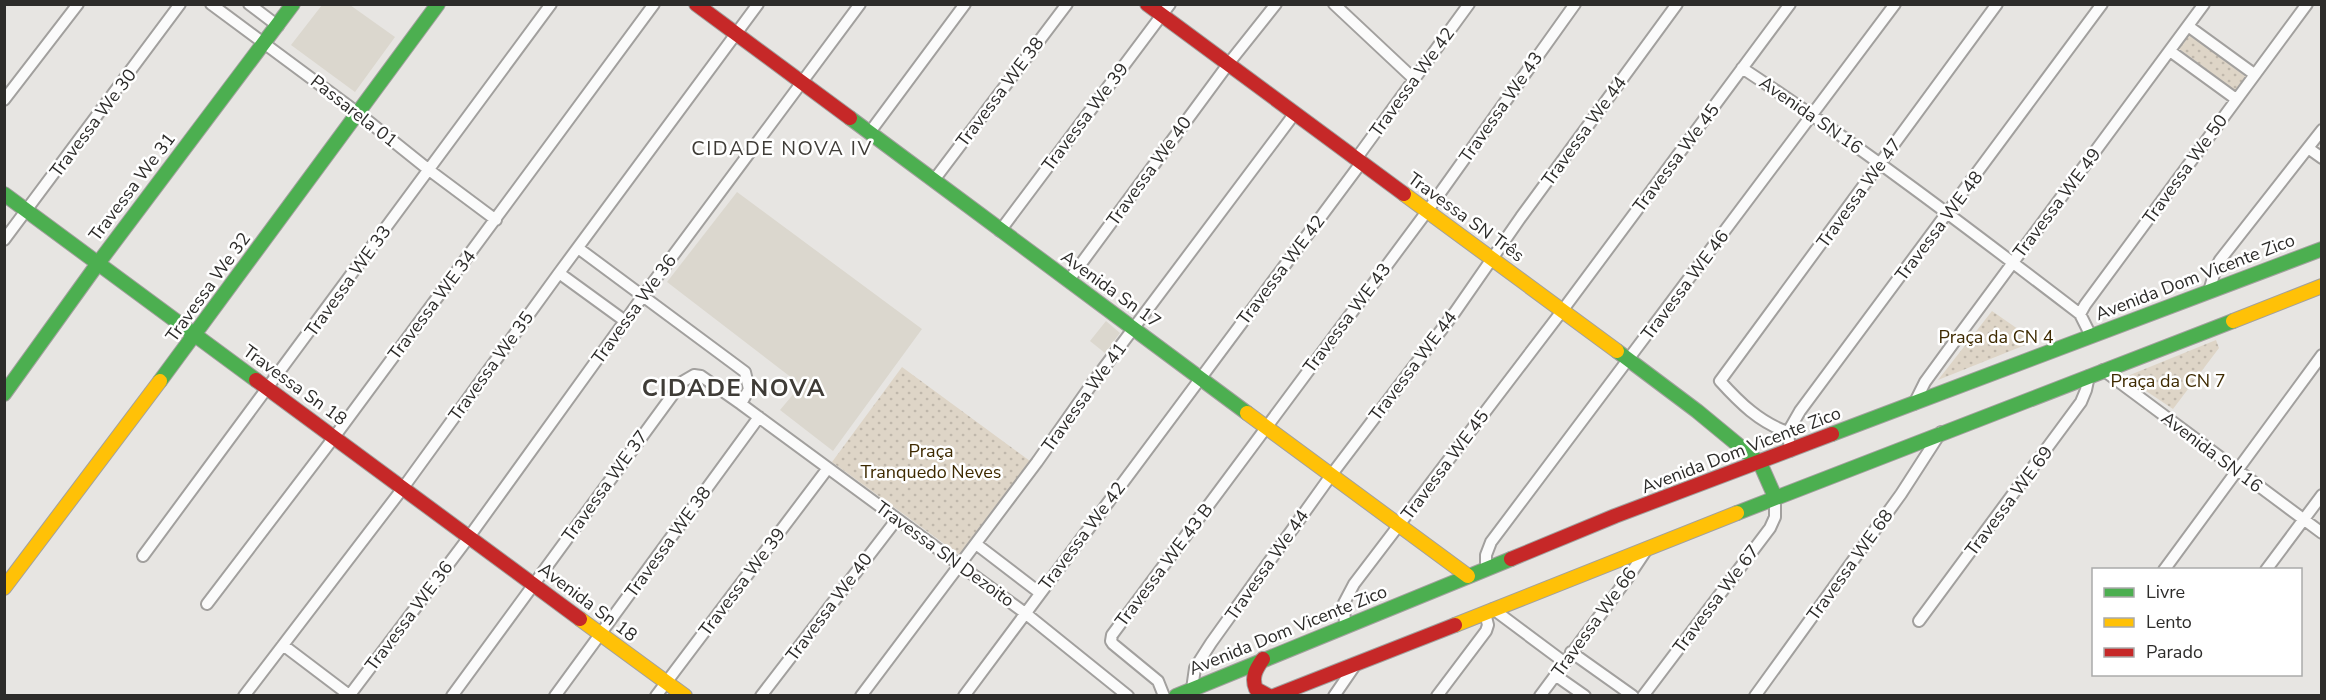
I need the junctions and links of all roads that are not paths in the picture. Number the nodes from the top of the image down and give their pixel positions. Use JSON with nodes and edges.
{"nodes":[{"id":1,"x":78,"y":4,"type":"edge"},
{"id":2,"x":180,"y":4,"type":"edge"},
{"id":3,"x":211,"y":4,"type":"edge"},
{"id":4,"x":249,"y":4,"type":"edge"},
{"id":5,"x":293,"y":4,"type":"edge"},
{"id":6,"x":438,"y":4,"type":"edge"},
{"id":7,"x":551,"y":4,"type":"edge"},
{"id":8,"x":654,"y":4,"type":"edge"},
{"id":9,"x":696,"y":4,"type":"edge"},
{"id":10,"x":758,"y":4,"type":"edge"},
{"id":11,"x":860,"y":4,"type":"edge"},
{"id":12,"x":965,"y":4,"type":"edge"},
{"id":13,"x":1067,"y":4,"type":"edge"},
{"id":14,"x":1147,"y":4,"type":"edge"},
{"id":15,"x":1276,"y":4,"type":"edge"},
{"id":16,"x":1334,"y":4,"type":"edge"},
{"id":17,"x":1469,"y":4,"type":"edge"},
{"id":18,"x":1575,"y":4,"type":"edge"},
{"id":19,"x":1677,"y":4,"type":"edge"},
{"id":20,"x":1790,"y":4,"type":"edge"},
{"id":21,"x":1895,"y":4,"type":"edge"},
{"id":22,"x":1997,"y":4,"type":"edge"},
{"id":23,"x":2102,"y":4,"type":"edge"},
{"id":24,"x":2204,"y":4,"type":"edge"},
{"id":25,"x":2307,"y":4,"type":"edge"},
{"id":26,"x":1166,"y":10,"type":"edge"},
{"id":27,"x":278,"y":26,"type":"junction"},
{"id":28,"x":2188,"y":27,"type":"junction"},
{"id":29,"x":736,"y":34,"type":"junction"},
{"id":30,"x":263,"y":43,"type":"junction"},
{"id":31,"x":2170,"y":51,"type":"junction"},
{"id":32,"x":1229,"y":63,"type":"junction"},
{"id":33,"x":1742,"y":68,"type":"junction"},
{"id":34,"x":2254,"y":75,"type":"junction"},
{"id":35,"x":1414,"y":79,"type":"junction"},
{"id":36,"x":801,"y":83,"type":"junction"},
{"id":37,"x":2236,"y":99,"type":"junction"},
{"id":38,"x":4,"y":100,"type":"edge"},
{"id":39,"x":358,"y":112,"type":"junction"},
{"id":40,"x":1295,"y":113,"type":"junction"},
{"id":41,"x":1812,"y":114,"type":"junction"},
{"id":42,"x":2321,"y":130,"type":"edge"},
{"id":43,"x":870,"y":132,"type":"junction"},
{"id":44,"x":2308,"y":148,"type":"junction"},
{"id":45,"x":2322,"y":158,"type":"edge"},
{"id":46,"x":1358,"y":161,"type":"junction"},
{"id":47,"x":1881,"y":164,"type":"junction"},
{"id":48,"x":429,"y":170,"type":"junction"},
{"id":49,"x":934,"y":180,"type":"junction"},
{"id":50,"x":4,"y":194,"type":"edge"},
{"id":51,"x":1428,"y":210,"type":"junction"},
{"id":52,"x":27,"y":211,"type":"junction"},
{"id":53,"x":1948,"y":214,"type":"junction"},
{"id":54,"x":496,"y":220,"type":"junction"},
{"id":55,"x":1000,"y":231,"type":"junction"},
{"id":56,"x":4,"y":240,"type":"edge"},
{"id":57,"x":578,"y":248,"type":"junction"},
{"id":58,"x":2322,"y":249,"type":"edge"},
{"id":59,"x":1493,"y":258,"type":"junction"},
{"id":60,"x":99,"y":262,"type":"junction"},
{"id":61,"x":2013,"y":262,"type":"junction"},
{"id":62,"x":559,"y":273,"type":"junction"},
{"id":63,"x":1069,"y":280,"type":"junction"},
{"id":64,"x":2322,"y":286,"type":"edge"},
{"id":65,"x":2209,"y":291,"type":"junction"},
{"id":66,"x":643,"y":296,"type":"junction"},
{"id":67,"x":1562,"y":311,"type":"junction"},
{"id":68,"x":2080,"y":314,"type":"junction"},
{"id":69,"x":625,"y":321,"type":"junction"},
{"id":70,"x":1134,"y":328,"type":"junction"},
{"id":71,"x":195,"y":335,"type":"junction"},
{"id":72,"x":2091,"y":336,"type":"junction"},
{"id":73,"x":2322,"y":355,"type":"edge"},
{"id":74,"x":1629,"y":361,"type":"junction"},
{"id":75,"x":2103,"y":370,"type":"junction"},
{"id":76,"x":701,"y":376,"type":"joint"},
{"id":77,"x":2089,"y":376,"type":"junction"},
{"id":78,"x":1201,"y":377,"type":"junction"},
{"id":79,"x":268,"y":389,"type":"junction"},
{"id":80,"x":4,"y":394,"type":"edge"},
{"id":81,"x":741,"y":404,"type":"junction"},
{"id":82,"x":1914,"y":404,"type":"junction"},
{"id":83,"x":759,"y":417,"type":"junction"},
{"id":84,"x":1267,"y":427,"type":"junction"},
{"id":85,"x":1788,"y":432,"type":"junction"},
{"id":86,"x":1941,"y":432,"type":"junction"},
{"id":87,"x":335,"y":436,"type":"junction"},
{"id":88,"x":1790,"y":451,"type":"junction"},
{"id":89,"x":1760,"y":462,"type":"junction"},
{"id":90,"x":828,"y":468,"type":"junction"},
{"id":91,"x":2236,"y":470,"type":"junction"},
{"id":92,"x":1332,"y":474,"type":"junction"},
{"id":93,"x":403,"y":488,"type":"junction"},
{"id":94,"x":1774,"y":494,"type":"junction"},
{"id":95,"x":2322,"y":495,"type":"edge"},
{"id":96,"x":897,"y":519,"type":"junction"},
{"id":97,"x":2303,"y":520,"type":"junction"},
{"id":98,"x":1399,"y":525,"type":"junction"},
{"id":99,"x":2322,"y":533,"type":"edge"},
{"id":100,"x":469,"y":537,"type":"junction"},
{"id":101,"x":976,"y":544,"type":"junction"},
{"id":102,"x":1647,"y":548,"type":"junction"},
{"id":103,"x":143,"y":556,"type":"dead end"},
{"id":104,"x":959,"y":566,"type":"junction"},
{"id":105,"x":1486,"y":568,"type":"junction"},
{"id":106,"x":2165,"y":568,"type":"edge"},
{"id":107,"x":2267,"y":568,"type":"edge"},
{"id":108,"x":1468,"y":576,"type":"junction"},
{"id":109,"x":534,"y":584,"type":"junction"},
{"id":110,"x":4,"y":588,"type":"edge"},
{"id":111,"x":1040,"y":593,"type":"junction"},
{"id":112,"x":207,"y":604,"type":"dead end"},
{"id":113,"x":1489,"y":611,"type":"junction"},
{"id":114,"x":1025,"y":613,"type":"junction"},
{"id":115,"x":1919,"y":621,"type":"dead end"},
{"id":116,"x":1345,"y":626,"type":"junction"},
{"id":117,"x":601,"y":634,"type":"junction"},
{"id":118,"x":283,"y":645,"type":"junction"},
{"id":119,"x":1572,"y":652,"type":"junction"},
{"id":120,"x":1263,"y":659,"type":"junction"},
{"id":121,"x":1564,"y":663,"type":"junction"},
{"id":122,"x":1356,"y":664,"type":"junction"},
{"id":123,"x":1555,"y":675,"type":"junction"},
{"id":124,"x":666,"y":681,"type":"junction"},
{"id":125,"x":1193,"y":692,"type":"edge"},
{"id":126,"x":349,"y":695,"type":"edge"},
{"id":127,"x":244,"y":696,"type":"edge"},
{"id":128,"x":452,"y":696,"type":"edge"},
{"id":129,"x":555,"y":696,"type":"edge"},
{"id":130,"x":656,"y":696,"type":"edge"},
{"id":131,"x":685,"y":696,"type":"edge"},
{"id":132,"x":761,"y":696,"type":"edge"},
{"id":133,"x":861,"y":696,"type":"edge"},
{"id":134,"x":964,"y":696,"type":"edge"},
{"id":135,"x":1128,"y":696,"type":"edge"},
{"id":136,"x":1164,"y":696,"type":"edge"},
{"id":137,"x":1176,"y":696,"type":"edge"},
{"id":138,"x":1269,"y":696,"type":"edge"},
{"id":139,"x":1275,"y":696,"type":"edge"},
{"id":140,"x":1334,"y":696,"type":"edge"},
{"id":141,"x":1437,"y":696,"type":"edge"},
{"id":142,"x":1540,"y":696,"type":"edge"},
{"id":143,"x":1585,"y":696,"type":"edge"},
{"id":144,"x":1633,"y":696,"type":"edge"},
{"id":145,"x":1643,"y":696,"type":"edge"},
{"id":146,"x":1755,"y":696,"type":"edge"}],
"edges":[{"from":1,"to":38,"type":"street"},
{"from":2,"to":52,"type":"street","name":"Travessa We 30"},
{"from":3,"to":30,"type":"street","name":"Passarela 01"},
{"from":4,"to":27,"type":"street"},
{"from":5,"to":27,"type":"main road","name":"Travessa We 31"},
{"from":6,"to":39,"type":"main road","name":"Travessa We 32"},
{"from":7,"to":48,"type":"street","name":"Travessa WE 33"},
{"from":8,"to":54,"type":"street","name":"Travessa WE 34"},
{"from":9,"to":29,"type":"main road","name":"Avenida Sn 17"},
{"from":10,"to":29,"type":"street"},
{"from":11,"to":36,"type":"street"},
{"from":12,"to":43,"type":"street"},
{"from":13,"to":49,"type":"street","name":"Travessa WE 38"},
{"from":14,"to":26,"type":"main road","name":"Travessa SN Três"},
{"from":15,"to":32,"type":"street"},
{"from":16,"to":35,"type":"street"},
{"from":17,"to":35,"type":"street","name":"Travessa We 42"},
{"from":18,"to":51,"type":"street","name":"Travessa We 43"},
{"from":19,"to":59,"type":"street","name":"Travessa We 44"},
{"from":20,"to":33,"type":"street","name":"Travessa We 45"},
{"from":21,"to":41,"type":"street","name":"Travessa WE 46"},
{"from":22,"to":47,"type":"street","name":"Travessa We 47"},
{"from":23,"to":53,"type":"street","name":"Travessa WE 48"},
{"from":24,"to":28,"type":"street","name":"Travessa WE 49"},
{"from":25,"to":34,"type":"street","name":"Travessa We 50"},
{"from":26,"to":32,"type":"main road","name":"Travessa SN Três"},
{"from":26,"to":55,"type":"street","name":"Travessa We 39"},
{"from":27,"to":30,"type":"main road","name":"Travessa We 31"},
{"from":28,"to":31,"type":"street","name":"Travessa WE 49"},
{"from":28,"to":34,"type":"street"},
{"from":29,"to":36,"type":"main road","name":"Avenida Sn 17"},
{"from":29,"to":57,"type":"street","name":"Travessa We 35"},
{"from":30,"to":39,"type":"street","name":"Passarela 01"},
{"from":30,"to":60,"type":"main road","name":"Travessa We 31"},
{"from":31,"to":37,"type":"street"},
{"from":31,"to":61,"type":"street","name":"Travessa WE 49"},
{"from":32,"to":40,"type":"main road","name":"Travessa SN Três"},
{"from":32,"to":63,"type":"street","name":"Travessa We 40"},
{"from":33,"to":41,"type":"street","name":"Avenida SN 16"},
{"from":33,"to":67,"type":"street","name":"Travessa We 45"},
{"from":34,"to":37,"type":"street","name":"Travessa We 50"},
{"from":35,"to":46,"type":"street","name":"Travessa We 42"},
{"from":36,"to":43,"type":"main road","name":"Avenida Sn 17"},
{"from":36,"to":66,"type":"street","name":"Travessa We 36"},
{"from":37,"to":68,"type":"street","name":"Travessa We 50"},
{"from":39,"to":48,"type":"street","name":"Passarela 01"},
{"from":39,"to":71,"type":"main road","name":"Travessa We 32"},
{"from":40,"to":46,"type":"main road","name":"Travessa SN Três"},
{"from":40,"to":70,"type":"street","name":"Travessa We 41"},
{"from":41,"to":47,"type":"street","name":"Avenida SN 16"},
{"from":41,"to":74,"type":"street","name":"Travessa WE 46"},
{"from":42,"to":44,"type":"street"},
{"from":43,"to":49,"type":"main road","name":"Avenida Sn 17"},
{"from":44,"to":45,"type":"street"},
{"from":44,"to":65,"type":"street"},
{"from":46,"to":51,"type":"main road","name":"Travessa SN Três"},
{"from":46,"to":78,"type":"street","name":"Travessa WE 42"},
{"from":47,"to":53,"type":"street","name":"Avenida SN 16"},
{"from":47,"to":85,"type":"street","name":"Travessa We 47"},
{"from":48,"to":54,"type":"street","name":"Passarela 01"},
{"from":48,"to":79,"type":"street","name":"Travessa WE 33"},
{"from":49,"to":55,"type":"main road","name":"Avenida Sn 17"},
{"from":50,"to":52,"type":"main road"},
{"from":51,"to":59,"type":"main road","name":"Travessa SN Três"},
{"from":51,"to":84,"type":"street","name":"Travessa WE 43"},
{"from":52,"to":56,"type":"street","name":"Travessa We 30"},
{"from":52,"to":60,"type":"main road"},
{"from":53,"to":61,"type":"street","name":"Avenida SN 16"},
{"from":53,"to":85,"type":"street","name":"Travessa WE 48"},
{"from":54,"to":87,"type":"street","name":"Travessa WE 34"},
{"from":55,"to":63,"type":"main road","name":"Avenida Sn 17"},
{"from":57,"to":62,"type":"street","name":"Travessa We 35"},
{"from":57,"to":66,"type":"street"},
{"from":58,"to":65,"type":"main road","name":"Avenida Dom Vicente Zico"},
{"from":59,"to":67,"type":"main road","name":"Travessa SN Três"},
{"from":59,"to":92,"type":"street","name":"Travessa WE 44"},
{"from":60,"to":71,"type":"main road","name":"Travessa Sn 18"},
{"from":60,"to":80,"type":"main road","name":"Travessa We 31"},
{"from":61,"to":68,"type":"street","name":"Avenida SN 16"},
{"from":61,"to":82,"type":"street","name":"Travessa WE 49"},
{"from":62,"to":69,"type":"street"},
{"from":62,"to":93,"type":"street","name":"Travessa We 35"},
{"from":63,"to":70,"type":"main road","name":"Avenida Sn 17"},
{"from":64,"to":75,"type":"main road"},
{"from":65,"to":72,"type":"main road","name":"Avenida Dom Vicente Zico"},
{"from":66,"to":69,"type":"street","name":"Travessa We 36"},
{"from":66,"to":81,"type":"street"},
{"from":67,"to":74,"type":"main road","name":"Travessa SN Três"},
{"from":67,"to":98,"type":"street","name":"Travessa WE 45"},
{"from":68,"to":72,"type":"street"},
{"from":69,"to":100,"type":"street","name":"Travessa We 36"},
{"from":70,"to":78,"type":"main road","name":"Avenida Sn 17"},
{"from":70,"to":101,"type":"street","name":"Travessa We 41"},
{"from":71,"to":79,"type":"main road","name":"Travessa Sn 18"},
{"from":71,"to":110,"type":"main road","name":"Travessa We 32"},
{"from":72,"to":82,"type":"main road","name":"Avenida Dom Vicente Zico"},
{"from":73,"to":91,"type":"street"},
{"from":74,"to":89,"type":"main road","name":"Travessa SN Três"},
{"from":74,"to":105,"type":"street","name":"Travessa WE 46"},
{"from":75,"to":77,"type":"main road"},
{"from":75,"to":91,"type":"street","name":"Avenida SN 16"},
{"from":76,"to":81,"type":"street","name":"Travessa SN Dezoito"},
{"from":76,"to":109,"type":"street","name":"Travessa WE 37"},
{"from":77,"to":86,"type":"main road"},
{"from":77,"to":115,"type":"street","name":"Travessa WE 69"},
{"from":78,"to":84,"type":"main road","name":"Avenida Sn 17"},
{"from":78,"to":111,"type":"street","name":"Travessa We 42"},
{"from":79,"to":87,"type":"main road","name":"Travessa Sn 18"},
{"from":79,"to":103,"type":"street","name":"Travessa WE 33"},
{"from":81,"to":83,"type":"street","name":"Travessa SN Dezoito"},
{"from":82,"to":88,"type":"main road","name":"Avenida Dom Vicente Zico"},
{"from":83,"to":90,"type":"street","name":"Travessa SN Dezoito"},
{"from":83,"to":117,"type":"street","name":"Travessa WE 38"},
{"from":84,"to":92,"type":"main road","name":"Avenida Sn 17"},
{"from":84,"to":136,"type":"street","name":"Travessa WE 43 B"},
{"from":85,"to":88,"type":"street"},
{"from":86,"to":94,"type":"main road"},
{"from":86,"to":146,"type":"street","name":"Travessa WE 68"},
{"from":87,"to":93,"type":"main road","name":"Travessa Sn 18"},
{"from":87,"to":112,"type":"street","name":"Travessa WE 34"},
{"from":88,"to":89,"type":"main road","name":"Avenida Dom Vicente Zico"},
{"from":89,"to":94,"type":"main road"},
{"from":89,"to":105,"type":"main road","name":"Avenida Dom Vicente Zico"},
{"from":90,"to":96,"type":"street","name":"Travessa SN Dezoito"},
{"from":90,"to":124,"type":"street","name":"Travessa We 39"},
{"from":91,"to":97,"type":"street","name":"Avenida SN 16"},
{"from":91,"to":106,"type":"street"},
{"from":92,"to":98,"type":"main road","name":"Avenida Sn 17"},
{"from":92,"to":125,"type":"street","name":"Travessa We 44"},
{"from":93,"to":100,"type":"main road","name":"Travessa Sn 18"},
{"from":93,"to":118,"type":"street","name":"Travessa We 35"},
{"from":94,"to":102,"type":"main road"},
{"from":94,"to":145,"type":"street","name":"Travessa We 67"},
{"from":95,"to":97,"type":"street"},
{"from":96,"to":104,"type":"street","name":"Travessa SN Dezoito"},
{"from":96,"to":132,"type":"street","name":"Travessa We 40"},
{"from":97,"to":99,"type":"street","name":"Avenida SN 16"},
{"from":97,"to":107,"type":"street"},
{"from":98,"to":108,"type":"main road","name":"Avenida Sn 17"},
{"from":98,"to":116,"type":"street","name":"Travessa WE 45"},
{"from":100,"to":109,"type":"main road","name":"Avenida Sn 18"},
{"from":100,"to":126,"type":"street","name":"Travessa WE 36"},
{"from":101,"to":104,"type":"street","name":"Travessa We 41"},
{"from":101,"to":111,"type":"street"},
{"from":102,"to":113,"type":"main road"},
{"from":102,"to":119,"type":"street","name":"Travessa We 66"},
{"from":104,"to":114,"type":"street","name":"Travessa SN Dezoito"},
{"from":104,"to":133,"type":"street"},
{"from":105,"to":108,"type":"main road","name":"Avenida Dom Vicente Zico"},
{"from":108,"to":116,"type":"main road","name":"Avenida Dom Vicente Zico"},
{"from":109,"to":117,"type":"main road","name":"Avenida Sn 18"},
{"from":109,"to":128,"type":"street","name":"Travessa WE 37"},
{"from":111,"to":114,"type":"street","name":"Travessa We 42"},
{"from":113,"to":121,"type":"street"},
{"from":113,"to":122,"type":"main road"},
{"from":113,"to":141,"type":"street"},
{"from":114,"to":134,"type":"street","name":"Travessa We 42"},
{"from":114,"to":135,"type":"street","name":"Travessa SN Dezoito"},
{"from":116,"to":120,"type":"main road","name":"Avenida Dom Vicente Zico"},
{"from":117,"to":124,"type":"main road","name":"Avenida Sn 18"},
{"from":117,"to":129,"type":"street","name":"Travessa WE 38"},
{"from":118,"to":126,"type":"street"},
{"from":118,"to":127,"type":"street","name":"Travessa We 35"},
{"from":119,"to":121,"type":"street","name":"Travessa We 66"},
{"from":119,"to":144,"type":"street"},
{"from":120,"to":125,"type":"main road","name":"Avenida Dom Vicente Zico"},
{"from":120,"to":138,"type":"main road"},
{"from":121,"to":123,"type":"street","name":"Travessa We 66"},
{"from":122,"to":139,"type":"main road"},
{"from":122,"to":140,"type":"street"},
{"from":123,"to":142,"type":"street","name":"Travessa We 66"},
{"from":123,"to":143,"type":"street"},
{"from":124,"to":130,"type":"street","name":"Travessa We 39"},
{"from":124,"to":131,"type":"main road","name":"Avenida Sn 18"},
{"from":125,"to":137,"type":"main road","name":"Avenida Dom Vicente Zico"}]}
